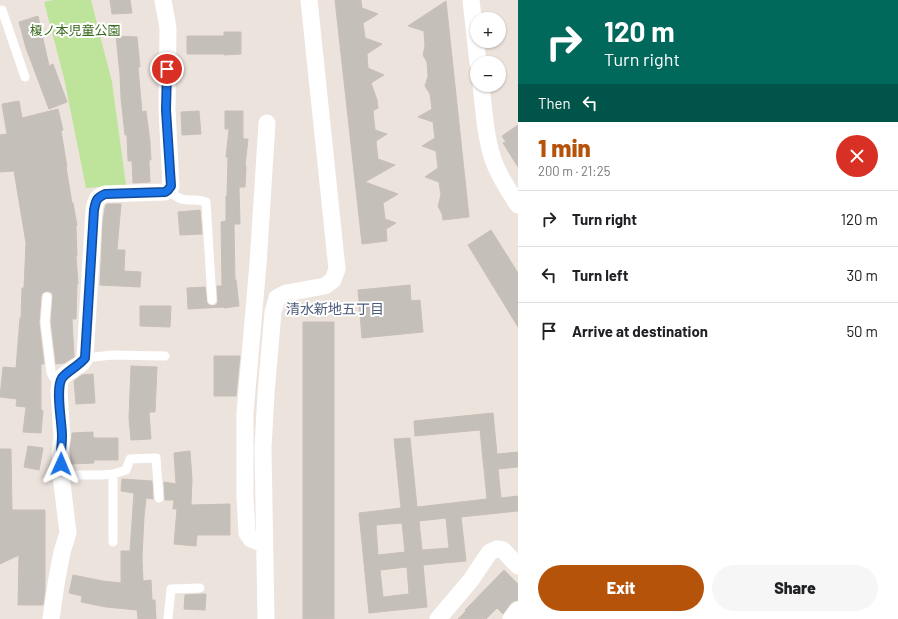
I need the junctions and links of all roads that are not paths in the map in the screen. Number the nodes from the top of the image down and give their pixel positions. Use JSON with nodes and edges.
{"nodes":[{"id":1,"x":163,"y":0,"type":"edge"},
{"id":2,"x":309,"y":0,"type":"edge"},
{"id":3,"x":471,"y":0,"type":"edge"},
{"id":4,"x":0,"y":11,"type":"edge"},
{"id":5,"x":477,"y":56,"type":"edge"},
{"id":6,"x":25,"y":77,"type":"dead end"},
{"id":7,"x":482,"y":92,"type":"edge"},
{"id":8,"x":267,"y":123,"type":"dead end"},
{"id":9,"x":168,"y":190,"type":"junction"},
{"id":10,"x":518,"y":205,"type":"edge"},
{"id":11,"x":47,"y":297,"type":"dead end"},
{"id":12,"x":212,"y":300,"type":"dead end"},
{"id":13,"x":165,"y":356,"type":"dead end"},
{"id":14,"x":85,"y":358,"type":"junction"},
{"id":15,"x":60,"y":382,"type":"junction"},
{"id":16,"x":113,"y":474,"type":"junction"},
{"id":17,"x":61,"y":475,"type":"junction"},
{"id":18,"x":159,"y":498,"type":"dead end"},
{"id":19,"x":113,"y":542,"type":"dead end"},
{"id":20,"x":264,"y":544,"type":"junction"},
{"id":21,"x":518,"y":566,"type":"edge"},
{"id":22,"x":200,"y":588,"type":"dead end"},
{"id":23,"x":518,"y":610,"type":"edge"},
{"id":24,"x":51,"y":619,"type":"edge"},
{"id":25,"x":168,"y":619,"type":"edge"},
{"id":26,"x":266,"y":619,"type":"edge"},
{"id":27,"x":438,"y":619,"type":"edge"},
{"id":28,"x":511,"y":619,"type":"edge"}],
"edges":[{"from":1,"to":9,"type":"street"},
{"from":2,"to":20,"type":"street"},
{"from":3,"to":5,"type":"street"},
{"from":4,"to":6,"type":"lane"},
{"from":7,"to":10,"type":"street"},
{"from":8,"to":20,"type":"street"},
{"from":9,"to":12,"type":"lane"},
{"from":9,"to":14,"type":"street"},
{"from":11,"to":15,"type":"lane"},
{"from":13,"to":14,"type":"lane"},
{"from":14,"to":15,"type":"street"},
{"from":15,"to":17,"type":"street"},
{"from":16,"to":17,"type":"lane"},
{"from":16,"to":18,"type":"lane"},
{"from":16,"to":19,"type":"lane"},
{"from":17,"to":24,"type":"street"},
{"from":20,"to":26,"type":"street"},
{"from":21,"to":27,"type":"street"},
{"from":22,"to":25,"type":"lane"},
{"from":23,"to":28,"type":"street"}]}
